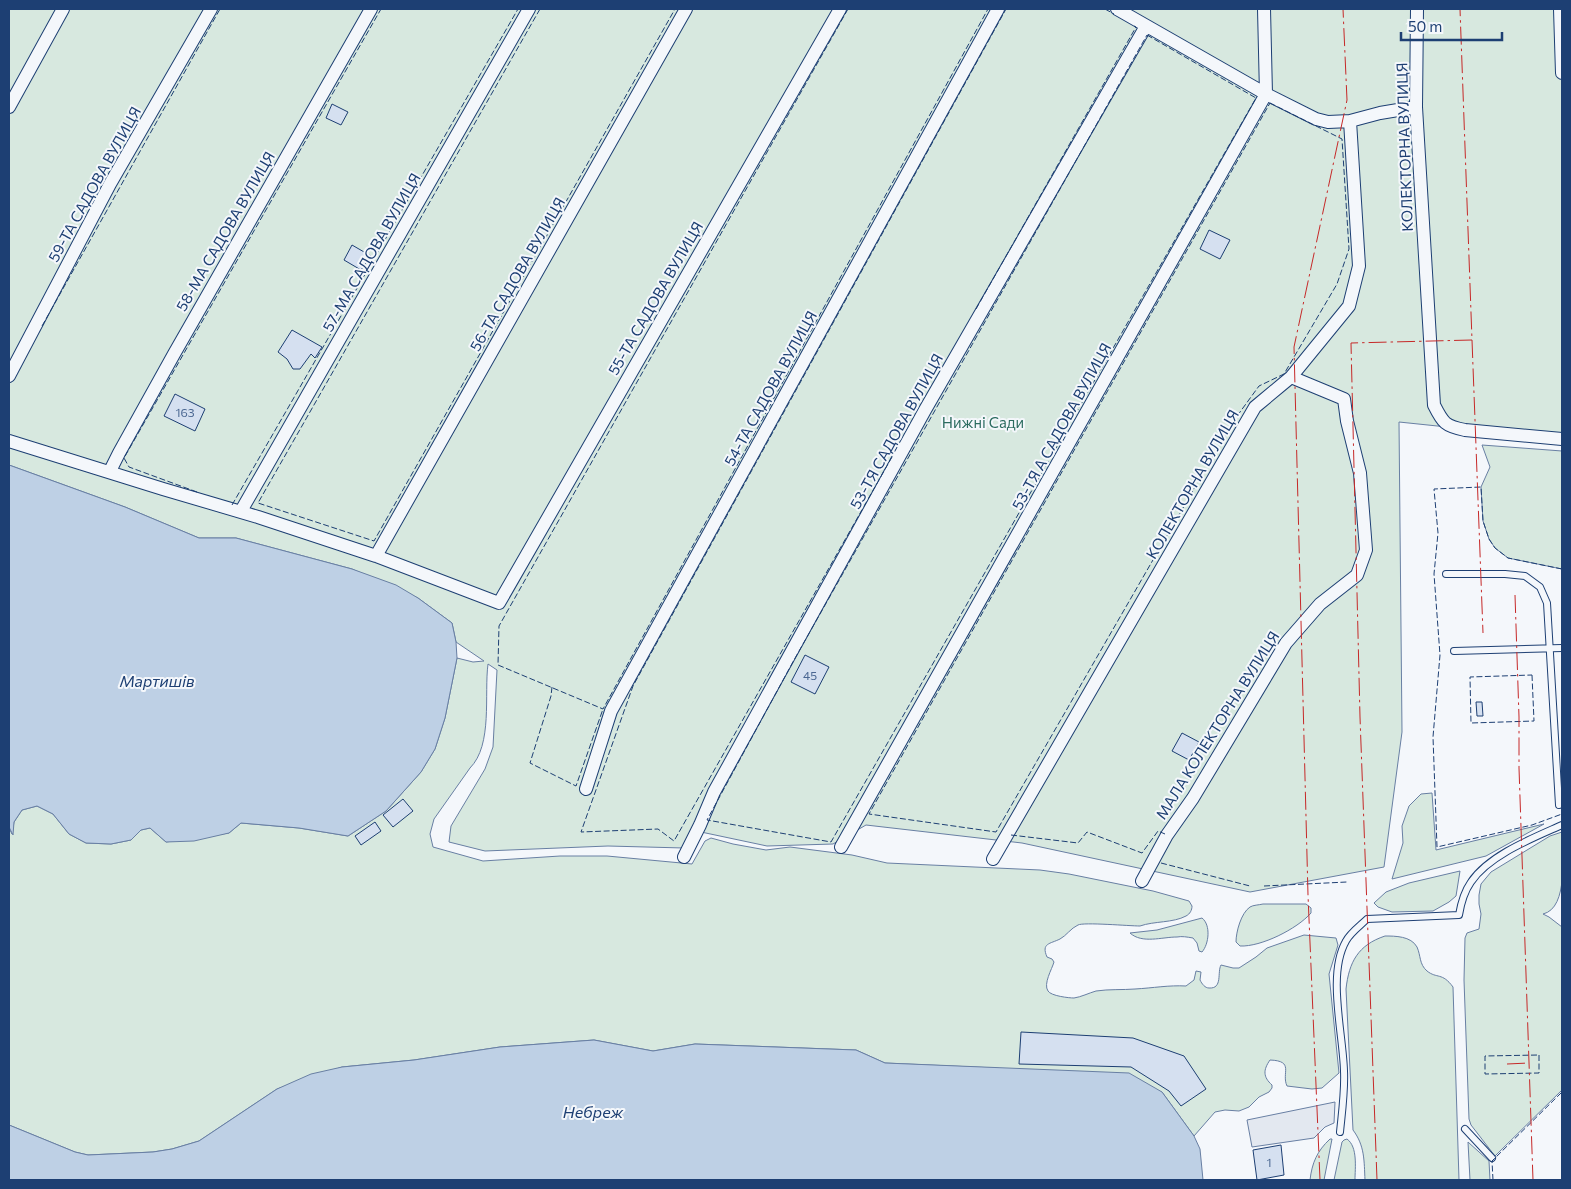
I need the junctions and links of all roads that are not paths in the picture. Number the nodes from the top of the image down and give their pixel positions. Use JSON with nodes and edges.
{"nodes":[{"id":1,"x":63,"y":9,"type":"edge"},
{"id":2,"x":211,"y":9,"type":"edge"},
{"id":3,"x":371,"y":9,"type":"edge"},
{"id":4,"x":529,"y":9,"type":"edge"},
{"id":5,"x":686,"y":9,"type":"edge"},
{"id":6,"x":840,"y":9,"type":"edge"},
{"id":7,"x":998,"y":9,"type":"edge"},
{"id":8,"x":1264,"y":9,"type":"edge"},
{"id":9,"x":1417,"y":9,"type":"edge"},
{"id":10,"x":1560,"y":9,"type":"edge"},
{"id":11,"x":1125,"y":11,"type":"edge"},
{"id":12,"x":1146,"y":26,"type":"junction"},
{"id":13,"x":1562,"y":74,"type":"edge"},
{"id":14,"x":1266,"y":94,"type":"junction"},
{"id":15,"x":9,"y":107,"type":"edge"},
{"id":16,"x":1416,"y":107,"type":"junction"},
{"id":17,"x":1350,"y":121,"type":"junction"},
{"id":18,"x":9,"y":376,"type":"edge"},
{"id":19,"x":1291,"y":376,"type":"junction"},
{"id":20,"x":1562,"y":439,"type":"edge"},
{"id":21,"x":9,"y":440,"type":"edge"},
{"id":22,"x":110,"y":471,"type":"junction"},
{"id":23,"x":241,"y":511,"type":"junction"},
{"id":24,"x":376,"y":556,"type":"junction"},
{"id":25,"x":1446,"y":574,"type":"dead end"},
{"id":26,"x":1550,"y":648,"type":"junction"},
{"id":27,"x":1562,"y":648,"type":"edge"},
{"id":28,"x":1454,"y":651,"type":"dead end"},
{"id":29,"x":586,"y":789,"type":"dead end"},
{"id":30,"x":1559,"y":805,"type":"dead end"},
{"id":31,"x":1562,"y":826,"type":"edge"},
{"id":32,"x":841,"y":847,"type":"dead end"},
{"id":33,"x":684,"y":857,"type":"dead end"},
{"id":34,"x":993,"y":859,"type":"dead end"},
{"id":35,"x":1142,"y":881,"type":"dead end"},
{"id":36,"x":1465,"y":1129,"type":"dead end"},
{"id":37,"x":1340,"y":1132,"type":"dead end"},
{"id":38,"x":1492,"y":1158,"type":"dead end"}],
"edges":[{"from":1,"to":15,"type":"street"},
{"from":2,"to":18,"type":"street","name":"59-ТА САДОВА ВУЛИЦЯ"},
{"from":3,"to":22,"type":"street","name":"58-МА САДОВА ВУЛИЦЯ"},
{"from":4,"to":23,"type":"street","name":"57-МА САДОВА ВУЛИЦЯ"},
{"from":5,"to":24,"type":"street","name":"56-ТА САДОВА ВУЛИЦЯ"},
{"from":6,"to":24,"type":"street","name":"55-ТА САДОВА ВУЛИЦЯ"},
{"from":7,"to":29,"type":"street","name":"54-ТА САДОВА ВУЛИЦЯ"},
{"from":8,"to":14,"type":"street"},
{"from":9,"to":16,"type":"street","name":"КОЛЕКТОРНА ВУЛИЦЯ"},
{"from":10,"to":13,"type":"street"},
{"from":11,"to":12,"type":"street"},
{"from":12,"to":14,"type":"street"},
{"from":12,"to":33,"type":"street","name":"53-ТЯ САДОВА ВУЛИЦЯ"},
{"from":14,"to":17,"type":"street"},
{"from":14,"to":32,"type":"street","name":"53-ТЯ А САДОВА ВУЛИЦЯ"},
{"from":16,"to":17,"type":"street"},
{"from":16,"to":20,"type":"street","name":"КОЛЕКТОРНА ВУЛИЦЯ"},
{"from":17,"to":19,"type":"street","name":"КОЛЕКТОРНА ВУЛИЦЯ"},
{"from":19,"to":34,"type":"street","name":"КОЛЕКТОРНА ВУЛИЦЯ"},
{"from":19,"to":35,"type":"street","name":"МАЛА КОЛЕКТОРНА ВУЛИЦЯ"},
{"from":21,"to":22,"type":"street"},
{"from":22,"to":23,"type":"street"},
{"from":23,"to":24,"type":"street"},
{"from":25,"to":26,"type":"lane"},
{"from":26,"to":27,"type":"lane"},
{"from":26,"to":28,"type":"lane"},
{"from":26,"to":30,"type":"lane"},
{"from":31,"to":37,"type":"lane"},
{"from":36,"to":38,"type":"lane"}]}
